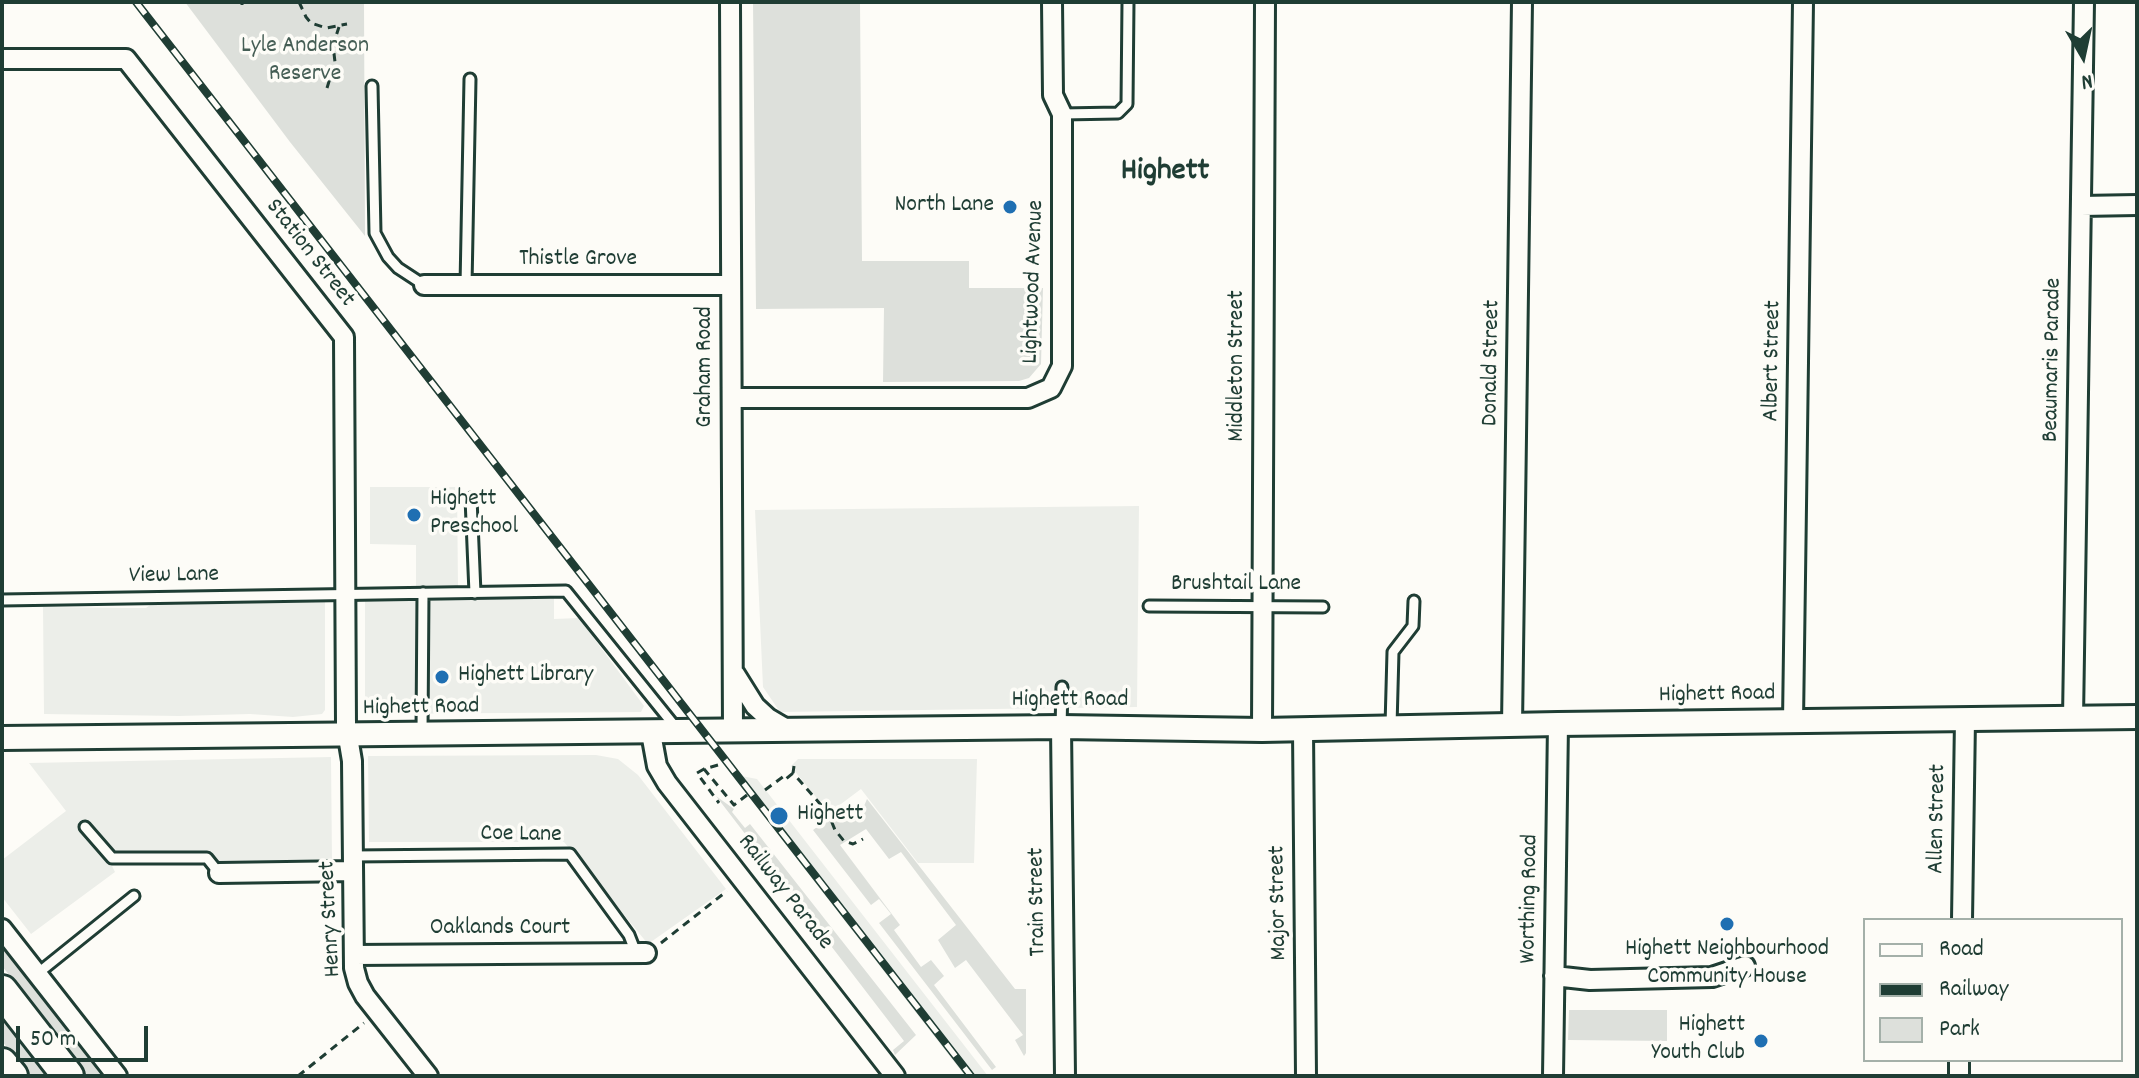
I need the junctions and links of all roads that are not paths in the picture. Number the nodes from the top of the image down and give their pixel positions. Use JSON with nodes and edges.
{"nodes":[{"id":1,"x":730,"y":2,"type":"edge"},
{"id":2,"x":1052,"y":2,"type":"edge"},
{"id":3,"x":1128,"y":2,"type":"edge"},
{"id":4,"x":1265,"y":2,"type":"edge"},
{"id":5,"x":1522,"y":2,"type":"edge"},
{"id":6,"x":1803,"y":2,"type":"edge"},
{"id":7,"x":2084,"y":2,"type":"edge"},
{"id":8,"x":2,"y":59,"type":"edge"},
{"id":9,"x":470,"y":79,"type":"dead end"},
{"id":10,"x":372,"y":86,"type":"dead end"},
{"id":11,"x":1062,"y":114,"type":"junction"},
{"id":12,"x":2137,"y":205,"type":"edge"},
{"id":13,"x":2081,"y":206,"type":"junction"},
{"id":14,"x":424,"y":285,"type":"joint"},
{"id":15,"x":466,"y":285,"type":"junction"},
{"id":16,"x":731,"y":285,"type":"junction"},
{"id":17,"x":732,"y":398,"type":"junction"},
{"id":18,"x":471,"y":498,"type":"dead end"},
{"id":19,"x":423,"y":593,"type":"junction"},
{"id":20,"x":475,"y":593,"type":"junction"},
{"id":21,"x":347,"y":594,"type":"junction"},
{"id":22,"x":2,"y":600,"type":"edge"},
{"id":23,"x":1414,"y":601,"type":"dead end"},
{"id":24,"x":1149,"y":606,"type":"dead end"},
{"id":25,"x":1262,"y":607,"type":"junction"},
{"id":26,"x":1323,"y":607,"type":"dead end"},
{"id":27,"x":733,"y":671,"type":"junction"},
{"id":28,"x":1062,"y":687,"type":"dead end"},
{"id":29,"x":2137,"y":717,"type":"edge"},
{"id":30,"x":2073,"y":718,"type":"junction"},
{"id":31,"x":1965,"y":719,"type":"junction"},
{"id":32,"x":1793,"y":721,"type":"junction"},
{"id":33,"x":1558,"y":724,"type":"junction"},
{"id":34,"x":1512,"y":725,"type":"junction"},
{"id":35,"x":1391,"y":726,"type":"junction"},
{"id":36,"x":1061,"y":727,"type":"junction"},
{"id":37,"x":1262,"y":730,"type":"junction"},
{"id":38,"x":1303,"y":730,"type":"junction"},
{"id":39,"x":733,"y":731,"type":"junction"},
{"id":40,"x":790,"y":731,"type":"junction"},
{"id":41,"x":679,"y":732,"type":"junction"},
{"id":42,"x":651,"y":733,"type":"junction"},
{"id":43,"x":422,"y":735,"type":"junction"},
{"id":44,"x":348,"y":736,"type":"junction"},
{"id":45,"x":2,"y":738,"type":"edge"},
{"id":46,"x":85,"y":827,"type":"dead end"},
{"id":47,"x":353,"y":864,"type":"junction"},
{"id":48,"x":219,"y":873,"type":"joint"},
{"id":49,"x":134,"y":896,"type":"dead end"},
{"id":50,"x":1962,"y":918,"type":"edge"},
{"id":51,"x":2,"y":929,"type":"edge"},
{"id":52,"x":646,"y":951,"type":"joint"},
{"id":53,"x":354,"y":955,"type":"junction"},
{"id":54,"x":1745,"y":966,"type":"dead end"},
{"id":55,"x":37,"y":974,"type":"junction"},
{"id":56,"x":1554,"y":976,"type":"junction"},
{"id":57,"x":2,"y":991,"type":"edge"},
{"id":58,"x":2,"y":1064,"type":"edge"},
{"id":59,"x":12,"y":1076,"type":"edge"},
{"id":60,"x":68,"y":1076,"type":"edge"},
{"id":61,"x":117,"y":1076,"type":"edge"},
{"id":62,"x":428,"y":1076,"type":"edge"},
{"id":63,"x":895,"y":1076,"type":"edge"},
{"id":64,"x":1065,"y":1076,"type":"edge"},
{"id":65,"x":1306,"y":1076,"type":"edge"},
{"id":66,"x":1553,"y":1076,"type":"edge"}],
"edges":[{"from":1,"to":16,"type":"street","name":"Graham Road"},
{"from":2,"to":11,"type":"street","name":"Lightwood Avenue"},
{"from":3,"to":11,"type":"lane"},
{"from":4,"to":25,"type":"street","name":"Middleton Street"},
{"from":5,"to":34,"type":"street","name":"Donald Street"},
{"from":6,"to":32,"type":"street","name":"Albert Street"},
{"from":7,"to":13,"type":"street","name":"Beaumaris Parade"},
{"from":8,"to":21,"type":"street","name":"Station Street"},
{"from":9,"to":15,"type":"lane"},
{"from":10,"to":14,"type":"lane"},
{"from":11,"to":17,"type":"street","name":"Lightwood Avenue"},
{"from":12,"to":13,"type":"street"},
{"from":13,"to":30,"type":"street","name":"Beaumaris Parade"},
{"from":14,"to":15,"type":"street","name":"Thistle Grove"},
{"from":15,"to":16,"type":"street","name":"Thistle Grove"},
{"from":16,"to":17,"type":"street","name":"Graham Road"},
{"from":17,"to":27,"type":"street","name":"Graham Road"},
{"from":18,"to":20,"type":"lane"},
{"from":19,"to":20,"type":"lane","name":"View Lane"},
{"from":19,"to":21,"type":"lane","name":"View Lane"},
{"from":19,"to":43,"type":"lane"},
{"from":20,"to":41,"type":"lane","name":"View Lane"},
{"from":21,"to":22,"type":"lane","name":"View Lane"},
{"from":21,"to":44,"type":"street","name":"Station Street"},
{"from":23,"to":35,"type":"lane"},
{"from":24,"to":25,"type":"lane","name":"Brushtail Lane"},
{"from":25,"to":26,"type":"lane","name":"Brushtail Lane"},
{"from":25,"to":37,"type":"street","name":"Middleton Street"},
{"from":27,"to":39,"type":"street","name":"Graham Road"},
{"from":27,"to":40,"type":"street"},
{"from":28,"to":36,"type":"lane"},
{"from":29,"to":30,"type":"street","name":"Highett Road"},
{"from":30,"to":31,"type":"street","name":"Highett Road"},
{"from":31,"to":32,"type":"street","name":"Highett Road"},
{"from":31,"to":50,"type":"street","name":"Allen Street"},
{"from":32,"to":33,"type":"street","name":"Highett Road"},
{"from":33,"to":34,"type":"street","name":"Highett Road"},
{"from":33,"to":56,"type":"street","name":"Worthing Road"},
{"from":34,"to":35,"type":"street","name":"Highett Road"},
{"from":35,"to":38,"type":"street","name":"Highett Road"},
{"from":36,"to":37,"type":"street","name":"Highett Road"},
{"from":36,"to":40,"type":"street","name":"Highett Road"},
{"from":36,"to":64,"type":"street","name":"Train Street"},
{"from":37,"to":38,"type":"street","name":"Highett Road"},
{"from":38,"to":65,"type":"street","name":"Major Street"},
{"from":39,"to":40,"type":"street","name":"Highett Road"},
{"from":39,"to":41,"type":"street","name":"Highett Road"},
{"from":41,"to":42,"type":"street","name":"Highett Road"},
{"from":42,"to":43,"type":"street","name":"Highett Road"},
{"from":42,"to":63,"type":"street","name":"Railway Parade"},
{"from":43,"to":44,"type":"street","name":"Highett Road"},
{"from":44,"to":45,"type":"street","name":"Highett Road"},
{"from":44,"to":47,"type":"street","name":"Henry Street"},
{"from":46,"to":48,"type":"lane"},
{"from":47,"to":48,"type":"street"},
{"from":47,"to":52,"type":"lane","name":"Coe Lane"},
{"from":47,"to":53,"type":"street","name":"Henry Street"},
{"from":49,"to":55,"type":"lane"},
{"from":51,"to":55,"type":"street"},
{"from":52,"to":53,"type":"street","name":"Oaklands Court"},
{"from":53,"to":62,"type":"street","name":"Henry Street"},
{"from":54,"to":56,"type":"street"},
{"from":55,"to":61,"type":"street"},
{"from":56,"to":66,"type":"street","name":"Worthing Road"},
{"from":57,"to":60,"type":"highway"},
{"from":58,"to":59,"type":"highway"}]}
